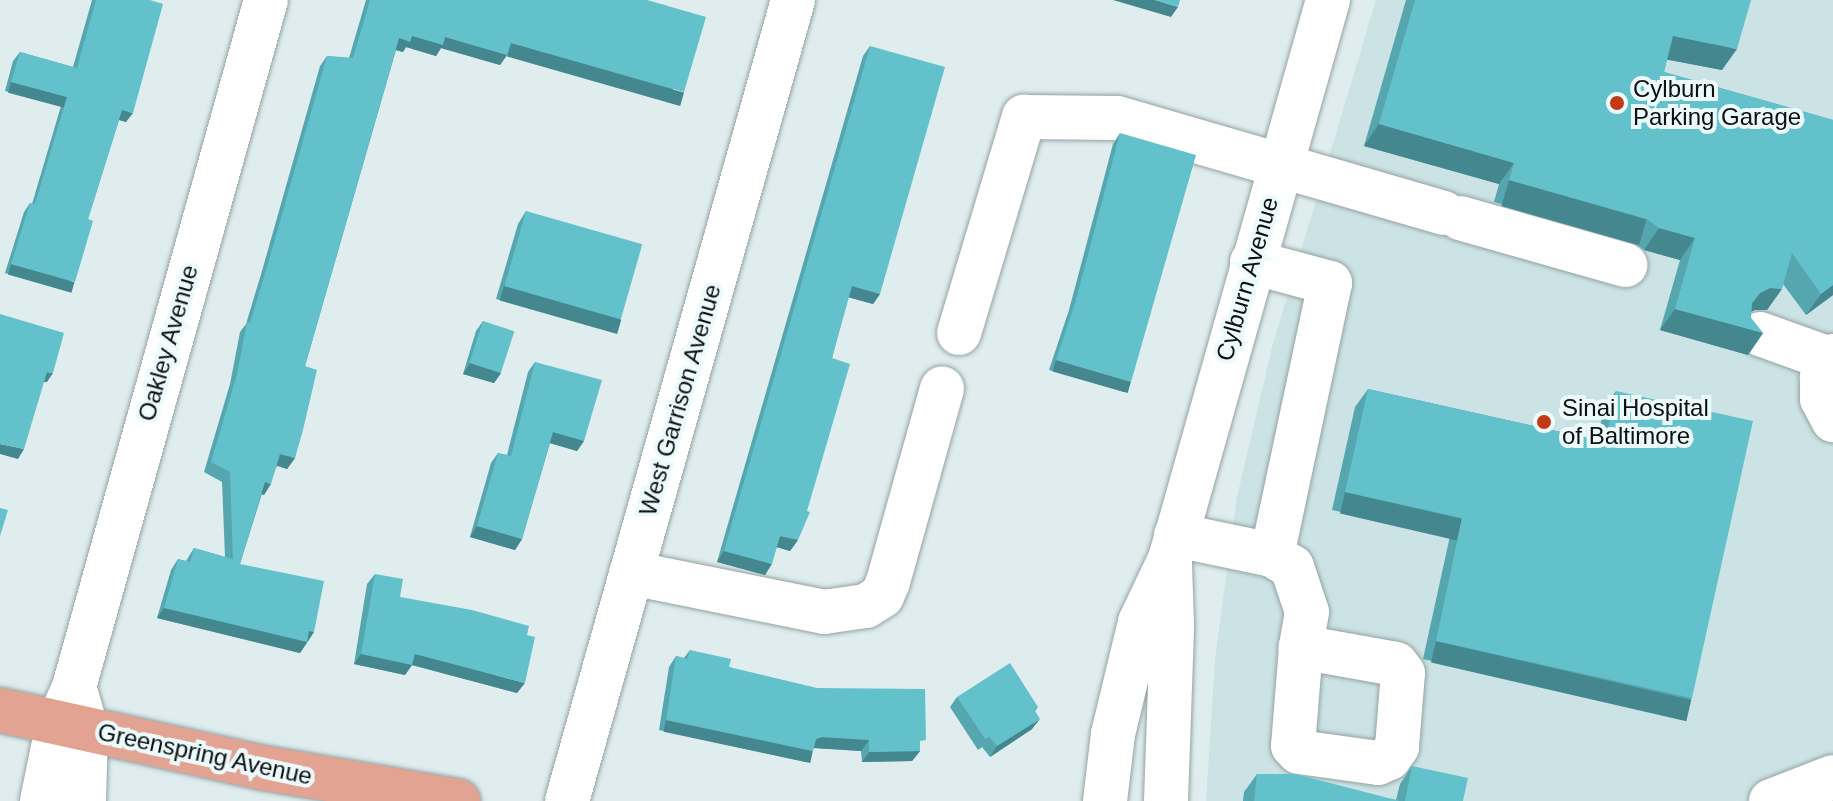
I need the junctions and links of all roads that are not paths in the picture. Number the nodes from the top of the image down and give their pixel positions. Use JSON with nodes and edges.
{"nodes":[{"id":1,"x":266,"y":0,"type":"edge"},
{"id":2,"x":793,"y":0,"type":"edge"},
{"id":3,"x":1328,"y":0,"type":"edge"},
{"id":4,"x":1280,"y":166,"type":"junction"},
{"id":5,"x":1252,"y":262,"type":"junction"},
{"id":6,"x":1625,"y":265,"type":"dead end"},
{"id":7,"x":959,"y":333,"type":"dead end"},
{"id":8,"x":1760,"y":334,"type":"edge"},
{"id":9,"x":1832,"y":358,"type":"edge"},
{"id":10,"x":942,"y":388,"type":"dead end"},
{"id":11,"x":1833,"y":420,"type":"edge"},
{"id":12,"x":1173,"y":547,"type":"junction"},
{"id":13,"x":1272,"y":555,"type":"junction"},
{"id":14,"x":631,"y":573,"type":"junction"},
{"id":15,"x":1301,"y":647,"type":"dead end"},
{"id":16,"x":0,"y":710,"type":"edge"},
{"id":17,"x":73,"y":713,"type":"junction"},
{"id":18,"x":1833,"y":777,"type":"edge"},
{"id":19,"x":42,"y":801,"type":"edge"},
{"id":20,"x":84,"y":801,"type":"edge"},
{"id":21,"x":458,"y":801,"type":"edge"},
{"id":22,"x":567,"y":801,"type":"edge"},
{"id":23,"x":1105,"y":801,"type":"edge"},
{"id":24,"x":1166,"y":801,"type":"edge"},
{"id":25,"x":1771,"y":801,"type":"edge"}],
"edges":[{"from":1,"to":17,"type":"street","name":"Oakley Avenue"},
{"from":2,"to":14,"type":"street","name":"West Garrison Avenue"},
{"from":3,"to":4,"type":"street","name":"Cylburn Avenue"},
{"from":4,"to":5,"type":"street","name":"Cylburn Avenue"},
{"from":4,"to":6,"type":"street"},
{"from":4,"to":7,"type":"street"},
{"from":5,"to":12,"type":"street","name":"Cylburn Avenue"},
{"from":5,"to":13,"type":"street"},
{"from":8,"to":9,"type":"street"},
{"from":9,"to":11,"type":"street"},
{"from":10,"to":14,"type":"street"},
{"from":12,"to":13,"type":"street"},
{"from":12,"to":23,"type":"street","name":"Cylburn Avenue"},
{"from":12,"to":24,"type":"street","name":"Cylburn Avenue"},
{"from":13,"to":15,"type":"street"},
{"from":14,"to":22,"type":"street","name":"West Garrison Avenue"},
{"from":16,"to":17,"type":"main road","name":"Greenspring Avenue"},
{"from":17,"to":19,"type":"street"},
{"from":17,"to":20,"type":"street"},
{"from":17,"to":21,"type":"main road","name":"Greenspring Avenue"},
{"from":18,"to":25,"type":"street"}]}
